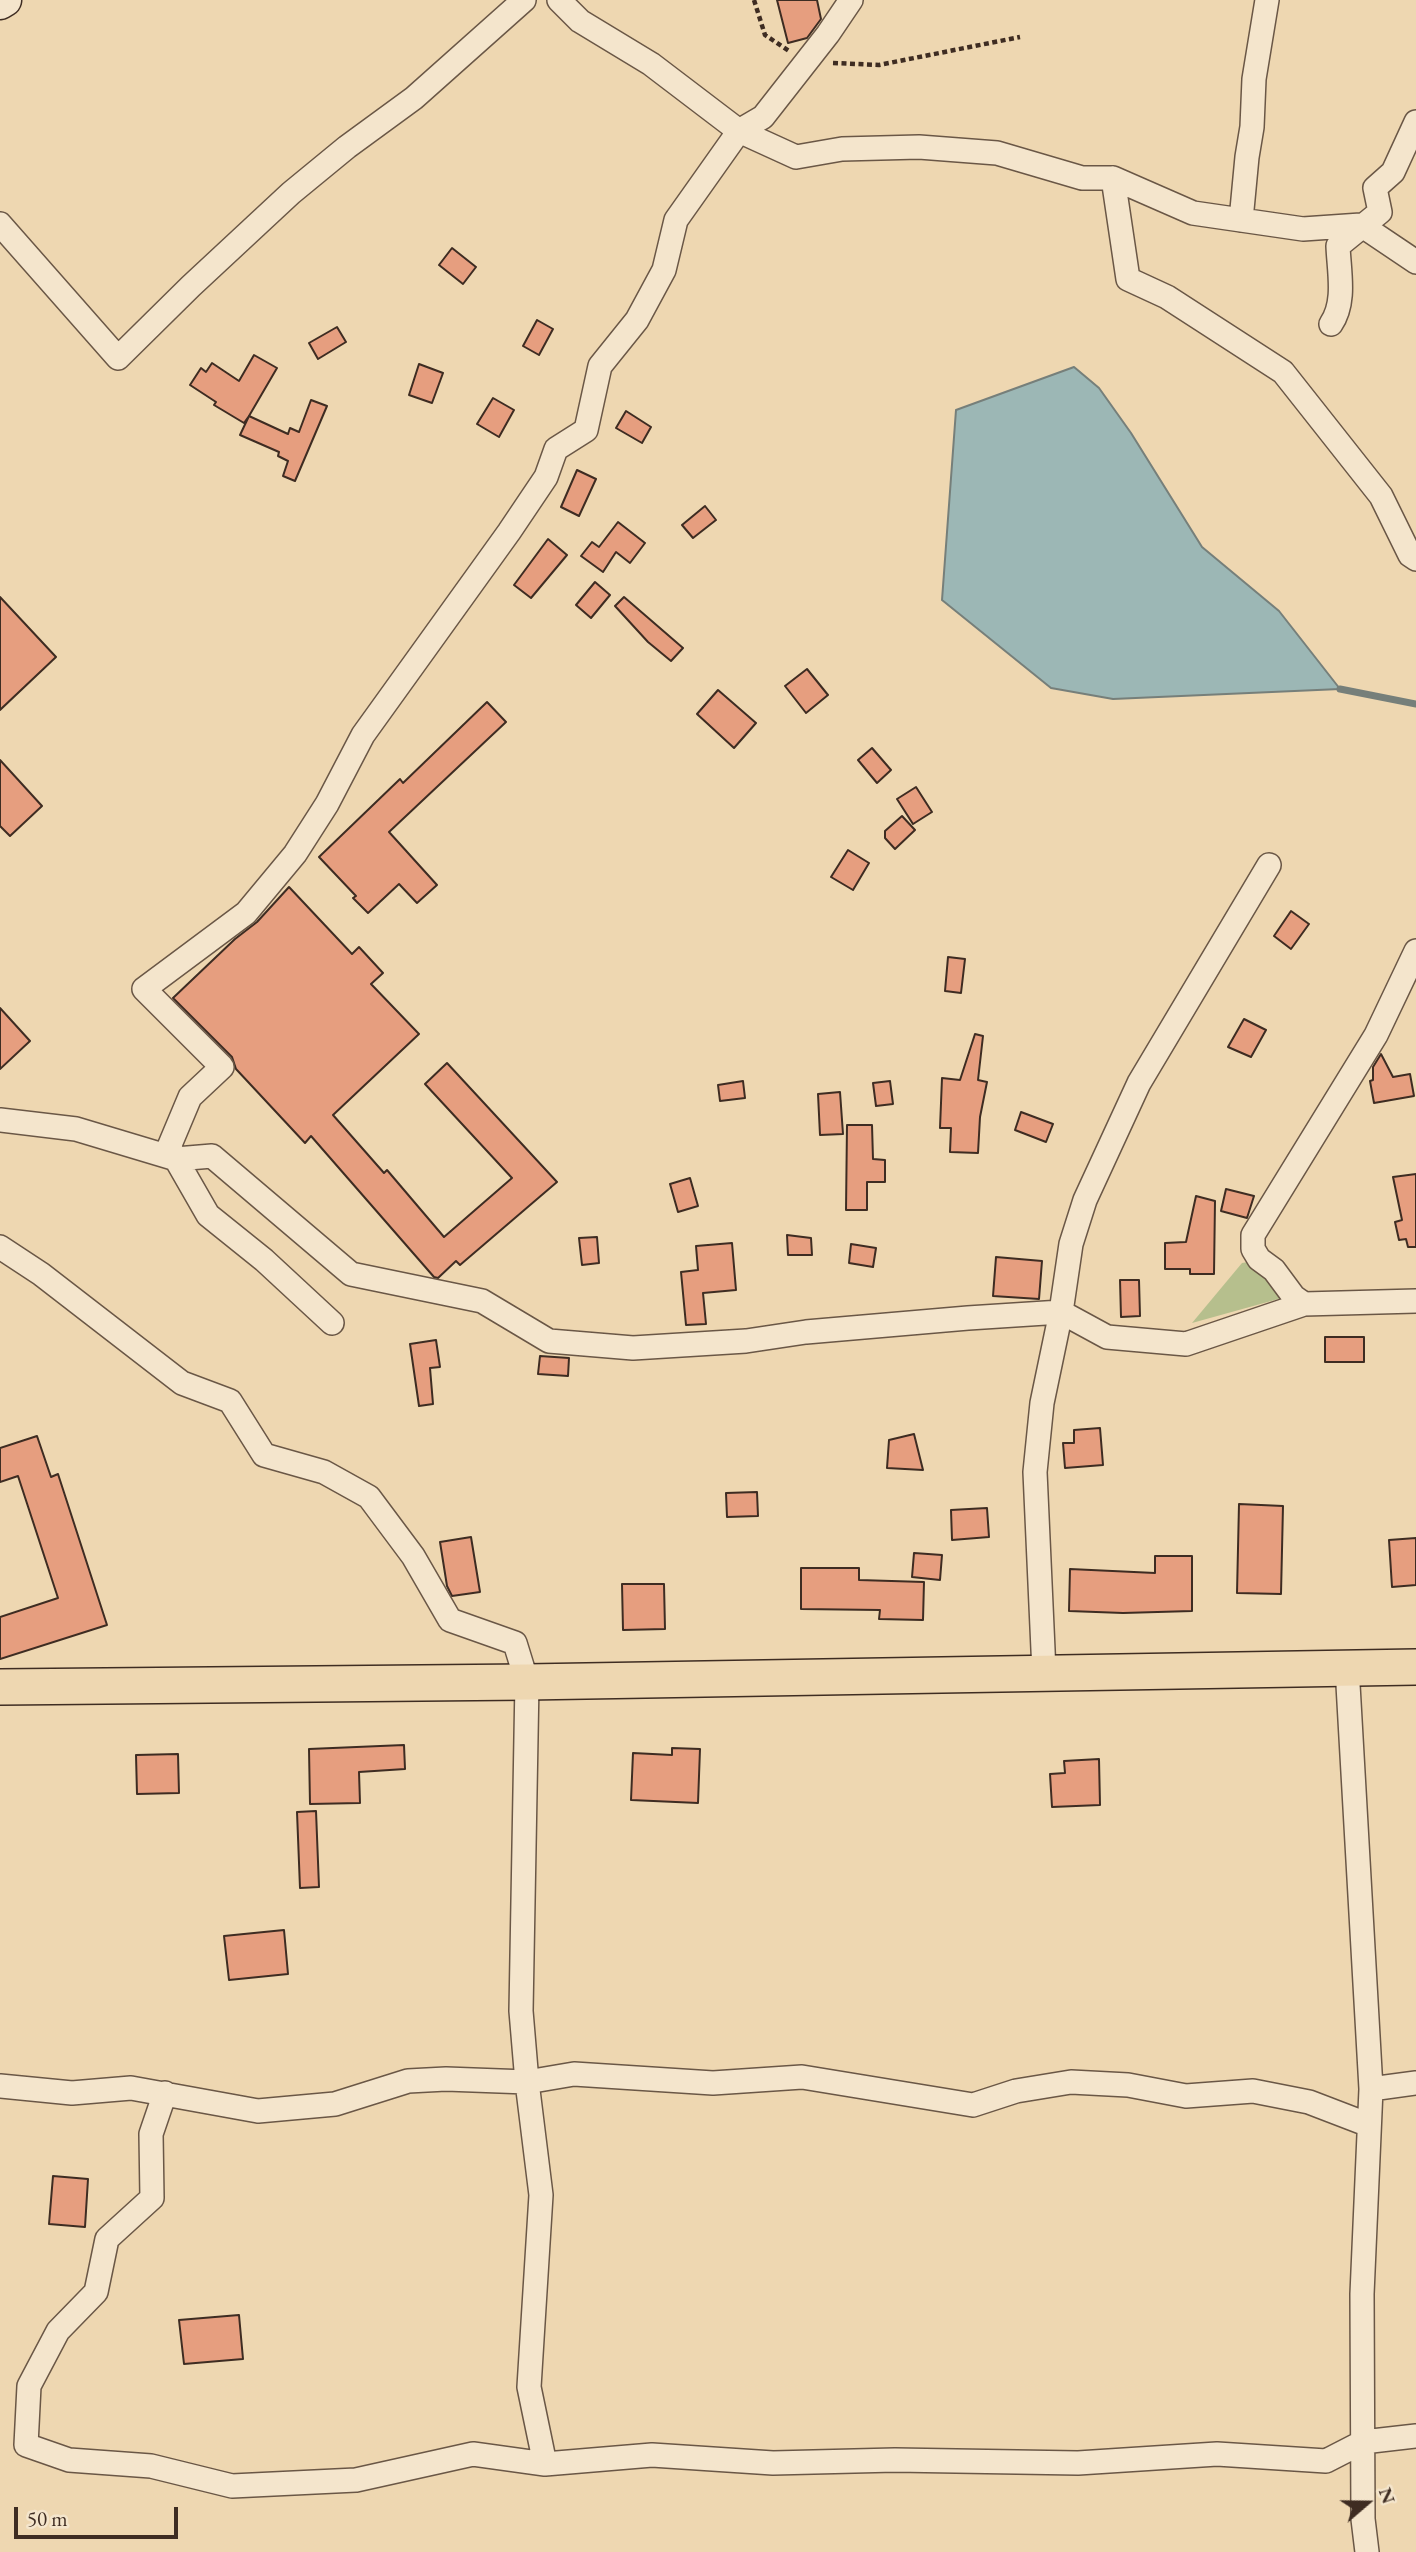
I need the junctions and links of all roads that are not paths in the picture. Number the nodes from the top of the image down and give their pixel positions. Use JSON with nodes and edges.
{"nodes":[{"id":1,"x":5,"y":0,"type":"edge"},
{"id":2,"x":524,"y":0,"type":"edge"},
{"id":3,"x":559,"y":0,"type":"edge"},
{"id":4,"x":851,"y":0,"type":"edge"},
{"id":5,"x":1267,"y":0,"type":"edge"},
{"id":6,"x":0,"y":3,"type":"edge"},
{"id":7,"x":1416,"y":122,"type":"edge"},
{"id":8,"x":739,"y":131,"type":"junction"},
{"id":9,"x":1113,"y":178,"type":"junction"},
{"id":10,"x":1241,"y":220,"type":"junction"},
{"id":11,"x":0,"y":224,"type":"edge"},
{"id":12,"x":1361,"y":225,"type":"junction"},
{"id":13,"x":1416,"y":262,"type":"edge"},
{"id":14,"x":1331,"y":324,"type":"dead end"},
{"id":15,"x":1416,"y":558,"type":"edge"},
{"id":16,"x":1269,"y":865,"type":"dead end"},
{"id":17,"x":1416,"y":951,"type":"edge"},
{"id":18,"x":0,"y":1120,"type":"edge"},
{"id":19,"x":176,"y":1159,"type":"junction"},
{"id":20,"x":0,"y":1247,"type":"edge"},
{"id":21,"x":1416,"y":1301,"type":"edge"},
{"id":22,"x":1304,"y":1304,"type":"junction"},
{"id":23,"x":1061,"y":1312,"type":"junction"},
{"id":24,"x":332,"y":1323,"type":"dead end"},
{"id":25,"x":1347,"y":1667,"type":"junction"},
{"id":26,"x":1416,"y":1667,"type":"edge"},
{"id":27,"x":1044,"y":1672,"type":"junction"},
{"id":28,"x":527,"y":1682,"type":"junction"},
{"id":29,"x":0,"y":1687,"type":"edge"},
{"id":30,"x":527,"y":2082,"type":"junction"},
{"id":31,"x":1416,"y":2083,"type":"edge"},
{"id":32,"x":0,"y":2086,"type":"edge"},
{"id":33,"x":1371,"y":2089,"type":"junction"},
{"id":34,"x":165,"y":2093,"type":"junction"},
{"id":35,"x":1369,"y":2125,"type":"junction"},
{"id":36,"x":1416,"y":2435,"type":"edge"},
{"id":37,"x":1363,"y":2442,"type":"junction"},
{"id":38,"x":545,"y":2463,"type":"junction"},
{"id":39,"x":1367,"y":2552,"type":"edge"}],
"edges":[{"from":1,"to":6,"type":"street"},
{"from":2,"to":11,"type":"street"},
{"from":3,"to":8,"type":"street"},
{"from":4,"to":8,"type":"street"},
{"from":5,"to":10,"type":"street"},
{"from":7,"to":12,"type":"street"},
{"from":8,"to":9,"type":"street"},
{"from":8,"to":19,"type":"street"},
{"from":9,"to":10,"type":"street"},
{"from":9,"to":15,"type":"street"},
{"from":10,"to":12,"type":"street"},
{"from":12,"to":13,"type":"street"},
{"from":12,"to":14,"type":"street"},
{"from":16,"to":23,"type":"street"},
{"from":17,"to":22,"type":"street"},
{"from":18,"to":19,"type":"street"},
{"from":19,"to":23,"type":"street"},
{"from":19,"to":24,"type":"street"},
{"from":20,"to":28,"type":"street"},
{"from":21,"to":22,"type":"street"},
{"from":22,"to":23,"type":"street"},
{"from":23,"to":27,"type":"street"},
{"from":25,"to":26,"type":"main road"},
{"from":25,"to":27,"type":"main road"},
{"from":25,"to":33,"type":"street"},
{"from":27,"to":28,"type":"main road"},
{"from":28,"to":29,"type":"main road"},
{"from":28,"to":30,"type":"street"},
{"from":30,"to":34,"type":"street"},
{"from":30,"to":35,"type":"street"},
{"from":30,"to":38,"type":"street"},
{"from":31,"to":33,"type":"street"},
{"from":32,"to":34,"type":"street"},
{"from":33,"to":35,"type":"street"},
{"from":34,"to":38,"type":"street"},
{"from":35,"to":37,"type":"street"},
{"from":36,"to":37,"type":"street"},
{"from":37,"to":38,"type":"street"},
{"from":37,"to":39,"type":"street"}]}
